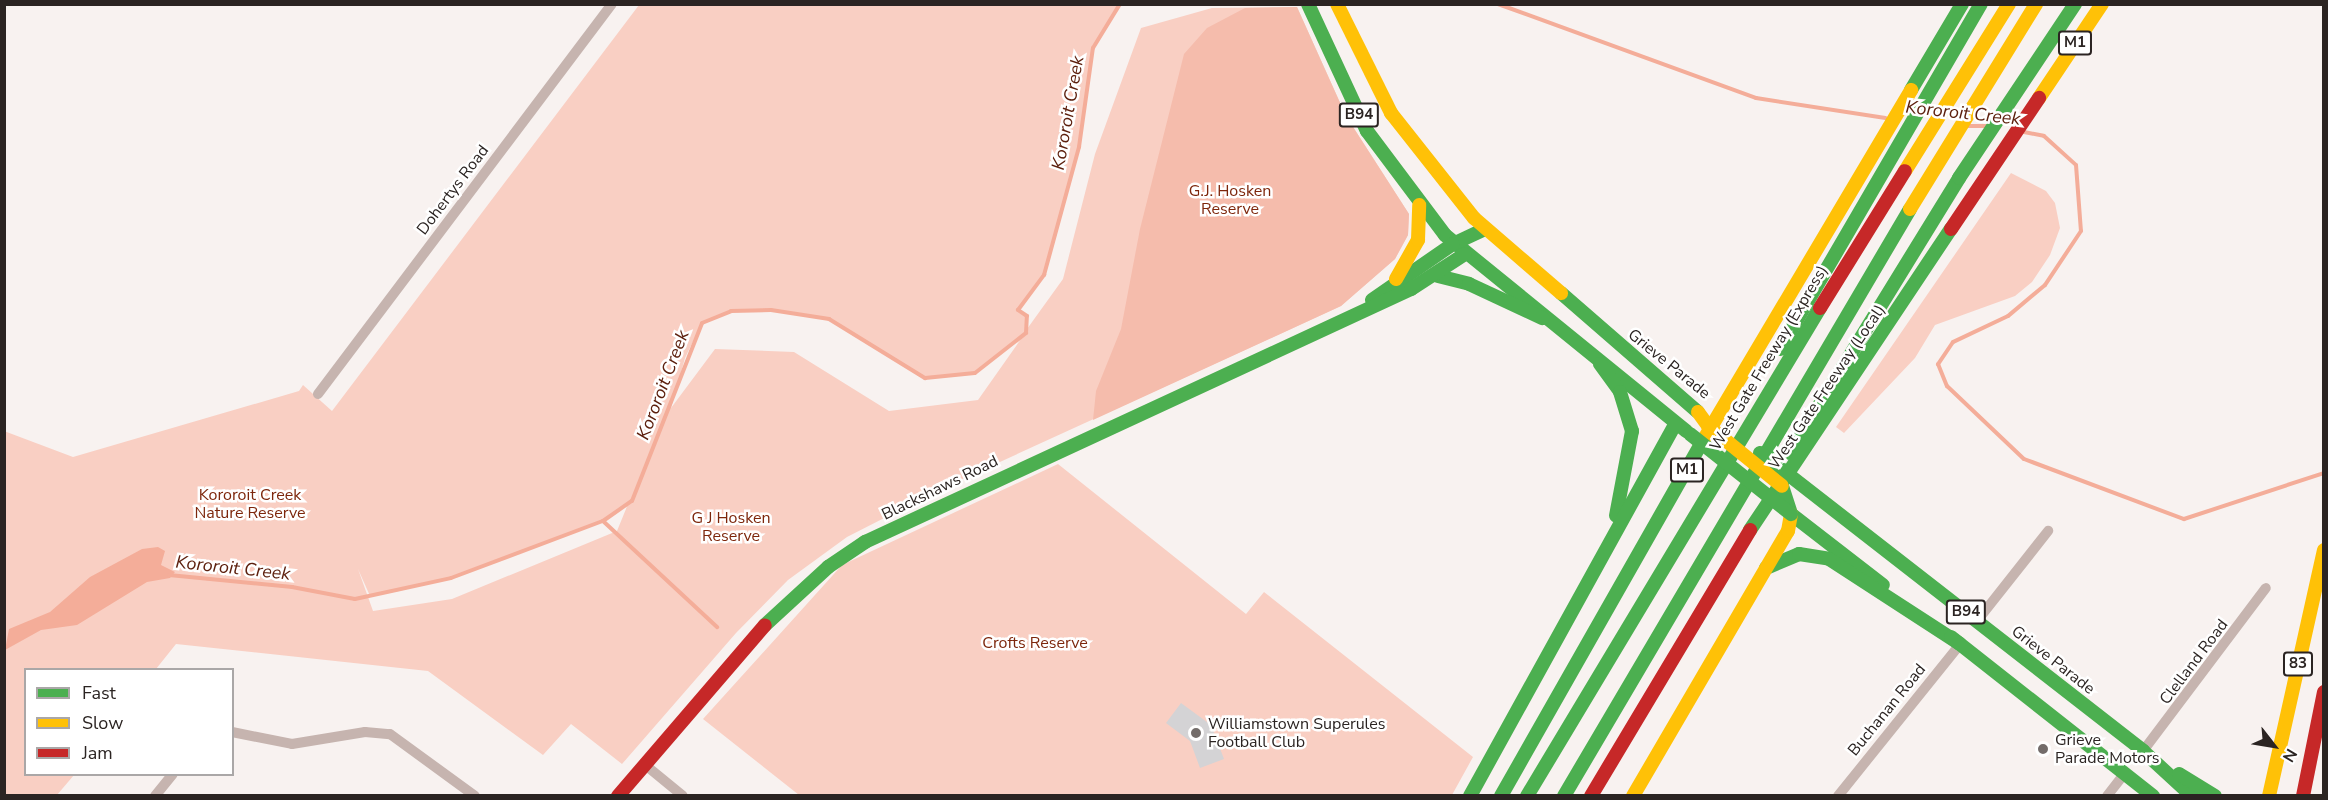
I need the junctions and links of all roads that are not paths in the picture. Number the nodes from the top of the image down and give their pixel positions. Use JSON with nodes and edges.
{"nodes":[{"id":1,"x":612,"y":4,"type":"edge"},
{"id":2,"x":1337,"y":4,"type":"edge"},
{"id":3,"x":1962,"y":4,"type":"edge"},
{"id":4,"x":1981,"y":4,"type":"edge"},
{"id":5,"x":2009,"y":4,"type":"edge"},
{"id":6,"x":2036,"y":4,"type":"edge"},
{"id":7,"x":2075,"y":4,"type":"edge"},
{"id":8,"x":2102,"y":4,"type":"edge"},
{"id":9,"x":1311,"y":11,"type":"edge"},
{"id":10,"x":1419,"y":205,"type":"junction"},
{"id":11,"x":1485,"y":229,"type":"junction"},
{"id":12,"x":1453,"y":244,"type":"junction"},
{"id":13,"x":1465,"y":254,"type":"junction"},
{"id":14,"x":1438,"y":276,"type":"junction"},
{"id":15,"x":1393,"y":284,"type":"junction"},
{"id":16,"x":1352,"y":314,"type":"junction"},
{"id":17,"x":1542,"y":318,"type":"junction"},
{"id":18,"x":1600,"y":363,"type":"junction"},
{"id":19,"x":318,"y":394,"type":"dead end"},
{"id":20,"x":1698,"y":412,"type":"junction"},
{"id":21,"x":1675,"y":424,"type":"junction"},
{"id":22,"x":1785,"y":481,"type":"junction"},
{"id":23,"x":1712,"y":483,"type":"junction"},
{"id":24,"x":1791,"y":514,"type":"junction"},
{"id":25,"x":2048,"y":531,"type":"dead end"},
{"id":26,"x":1738,"y":547,"type":"junction"},
{"id":27,"x":2324,"y":550,"type":"edge"},
{"id":28,"x":1765,"y":569,"type":"junction"},
{"id":29,"x":1595,"y":575,"type":"junction"},
{"id":30,"x":2266,"y":588,"type":"dead end"},
{"id":31,"x":1977,"y":621,"type":"junction"},
{"id":32,"x":1959,"y":644,"type":"junction"},
{"id":33,"x":2324,"y":692,"type":"edge"},
{"id":34,"x":234,"y":732,"type":"edge"},
{"id":35,"x":2143,"y":751,"type":"junction"},
{"id":36,"x":644,"y":764,"type":"junction"},
{"id":37,"x":2125,"y":773,"type":"junction"},
{"id":38,"x":171,"y":776,"type":"edge"},
{"id":39,"x":2272,"y":779,"type":"junction"},
{"id":40,"x":155,"y":795,"type":"edge"},
{"id":41,"x":475,"y":795,"type":"edge"},
{"id":42,"x":618,"y":795,"type":"edge"},
{"id":43,"x":684,"y":795,"type":"edge"},
{"id":44,"x":1470,"y":795,"type":"edge"},
{"id":45,"x":1501,"y":795,"type":"edge"},
{"id":46,"x":1527,"y":795,"type":"edge"},
{"id":47,"x":1564,"y":795,"type":"edge"},
{"id":48,"x":1591,"y":795,"type":"edge"},
{"id":49,"x":1633,"y":795,"type":"edge"},
{"id":50,"x":1838,"y":795,"type":"edge"},
{"id":51,"x":2107,"y":795,"type":"edge"},
{"id":52,"x":2153,"y":795,"type":"edge"},
{"id":53,"x":2192,"y":795,"type":"edge"},
{"id":54,"x":2215,"y":795,"type":"edge"},
{"id":55,"x":2259,"y":795,"type":"edge"},
{"id":56,"x":2269,"y":795,"type":"edge"},
{"id":57,"x":2303,"y":795,"type":"edge"}],
"edges":[{"from":1,"to":19,"type":"street","name":"Dohertys Road"},
{"from":2,"to":11,"type":"main road","name":"Grieve Parade","number":"B94"},
{"from":3,"to":45,"type":"main road","number":"M1"},
{"from":4,"to":23,"type":"main road"},
{"from":5,"to":23,"type":"main road","name":"West Gate Freeway (Express)","number":"M1"},
{"from":6,"to":47,"type":"main road"},
{"from":7,"to":26,"type":"main road"},
{"from":8,"to":26,"type":"main road","name":"West Gate Freeway (Local)","number":"M1"},
{"from":9,"to":10,"type":"main road","number":"B94"},
{"from":10,"to":12,"type":"main road","number":"B94"},
{"from":10,"to":15,"type":"main road"},
{"from":11,"to":12,"type":"main road","name":"Blackshaws Road"},
{"from":11,"to":13,"type":"main road","name":"Blackshaws Road"},
{"from":11,"to":20,"type":"main road","name":"Grieve Parade","number":"B94"},
{"from":12,"to":13,"type":"main road","number":"B94"},
{"from":12,"to":15,"type":"main road","name":"Blackshaws Road"},
{"from":13,"to":14,"type":"main road","name":"Blackshaws Road"},
{"from":13,"to":17,"type":"main road","number":"B94"},
{"from":14,"to":16,"type":"main road","name":"Blackshaws Road"},
{"from":14,"to":17,"type":"main road"},
{"from":15,"to":16,"type":"main road","name":"Blackshaws Road"},
{"from":16,"to":36,"type":"main road","name":"Blackshaws Road"},
{"from":17,"to":18,"type":"main road","number":"B94"},
{"from":18,"to":21,"type":"main road","number":"B94"},
{"from":18,"to":29,"type":"main road"},
{"from":20,"to":21,"type":"main road"},
{"from":20,"to":22,"type":"main road","name":"Grieve Parade","number":"B94","bridge":true},
{"from":21,"to":24,"type":"main road","number":"B94","bridge":true},
{"from":21,"to":29,"type":"main road"},
{"from":22,"to":24,"type":"main road"},
{"from":22,"to":31,"type":"main road","name":"Grieve Parade","number":"B94"},
{"from":23,"to":46,"type":"main road","name":"West Gate Freeway (Express)","number":"M1"},
{"from":24,"to":28,"type":"main road"},
{"from":24,"to":32,"type":"main road","number":"B94"},
{"from":25,"to":31,"type":"street"},
{"from":26,"to":48,"type":"main road","name":"West Gate Freeway (Local)","number":"M1"},
{"from":27,"to":39,"type":"main road","number":"83"},
{"from":28,"to":32,"type":"main road"},
{"from":28,"to":49,"type":"main road"},
{"from":29,"to":44,"type":"main road"},
{"from":30,"to":35,"type":"street","name":"Clelland Road"},
{"from":31,"to":32,"type":"main road"},
{"from":31,"to":35,"type":"main road","name":"Grieve Parade","number":"B94"},
{"from":32,"to":37,"type":"main road","number":"B94"},
{"from":32,"to":50,"type":"street","name":"Buchanan Road"},
{"from":33,"to":57,"type":"main road","number":"83"},
{"from":34,"to":41,"type":"street"},
{"from":35,"to":37,"type":"main road"},
{"from":35,"to":53,"type":"main road","name":"Grieve Parade","number":"B94"},
{"from":35,"to":54,"type":"main road"},
{"from":36,"to":42,"type":"main road","name":"Blackshaws Road"},
{"from":36,"to":43,"type":"street"},
{"from":37,"to":51,"type":"street"},
{"from":37,"to":52,"type":"main road","number":"B94"},
{"from":38,"to":40,"type":"street"},
{"from":39,"to":55,"type":"main road"},
{"from":39,"to":56,"type":"main road","number":"83"}]}
